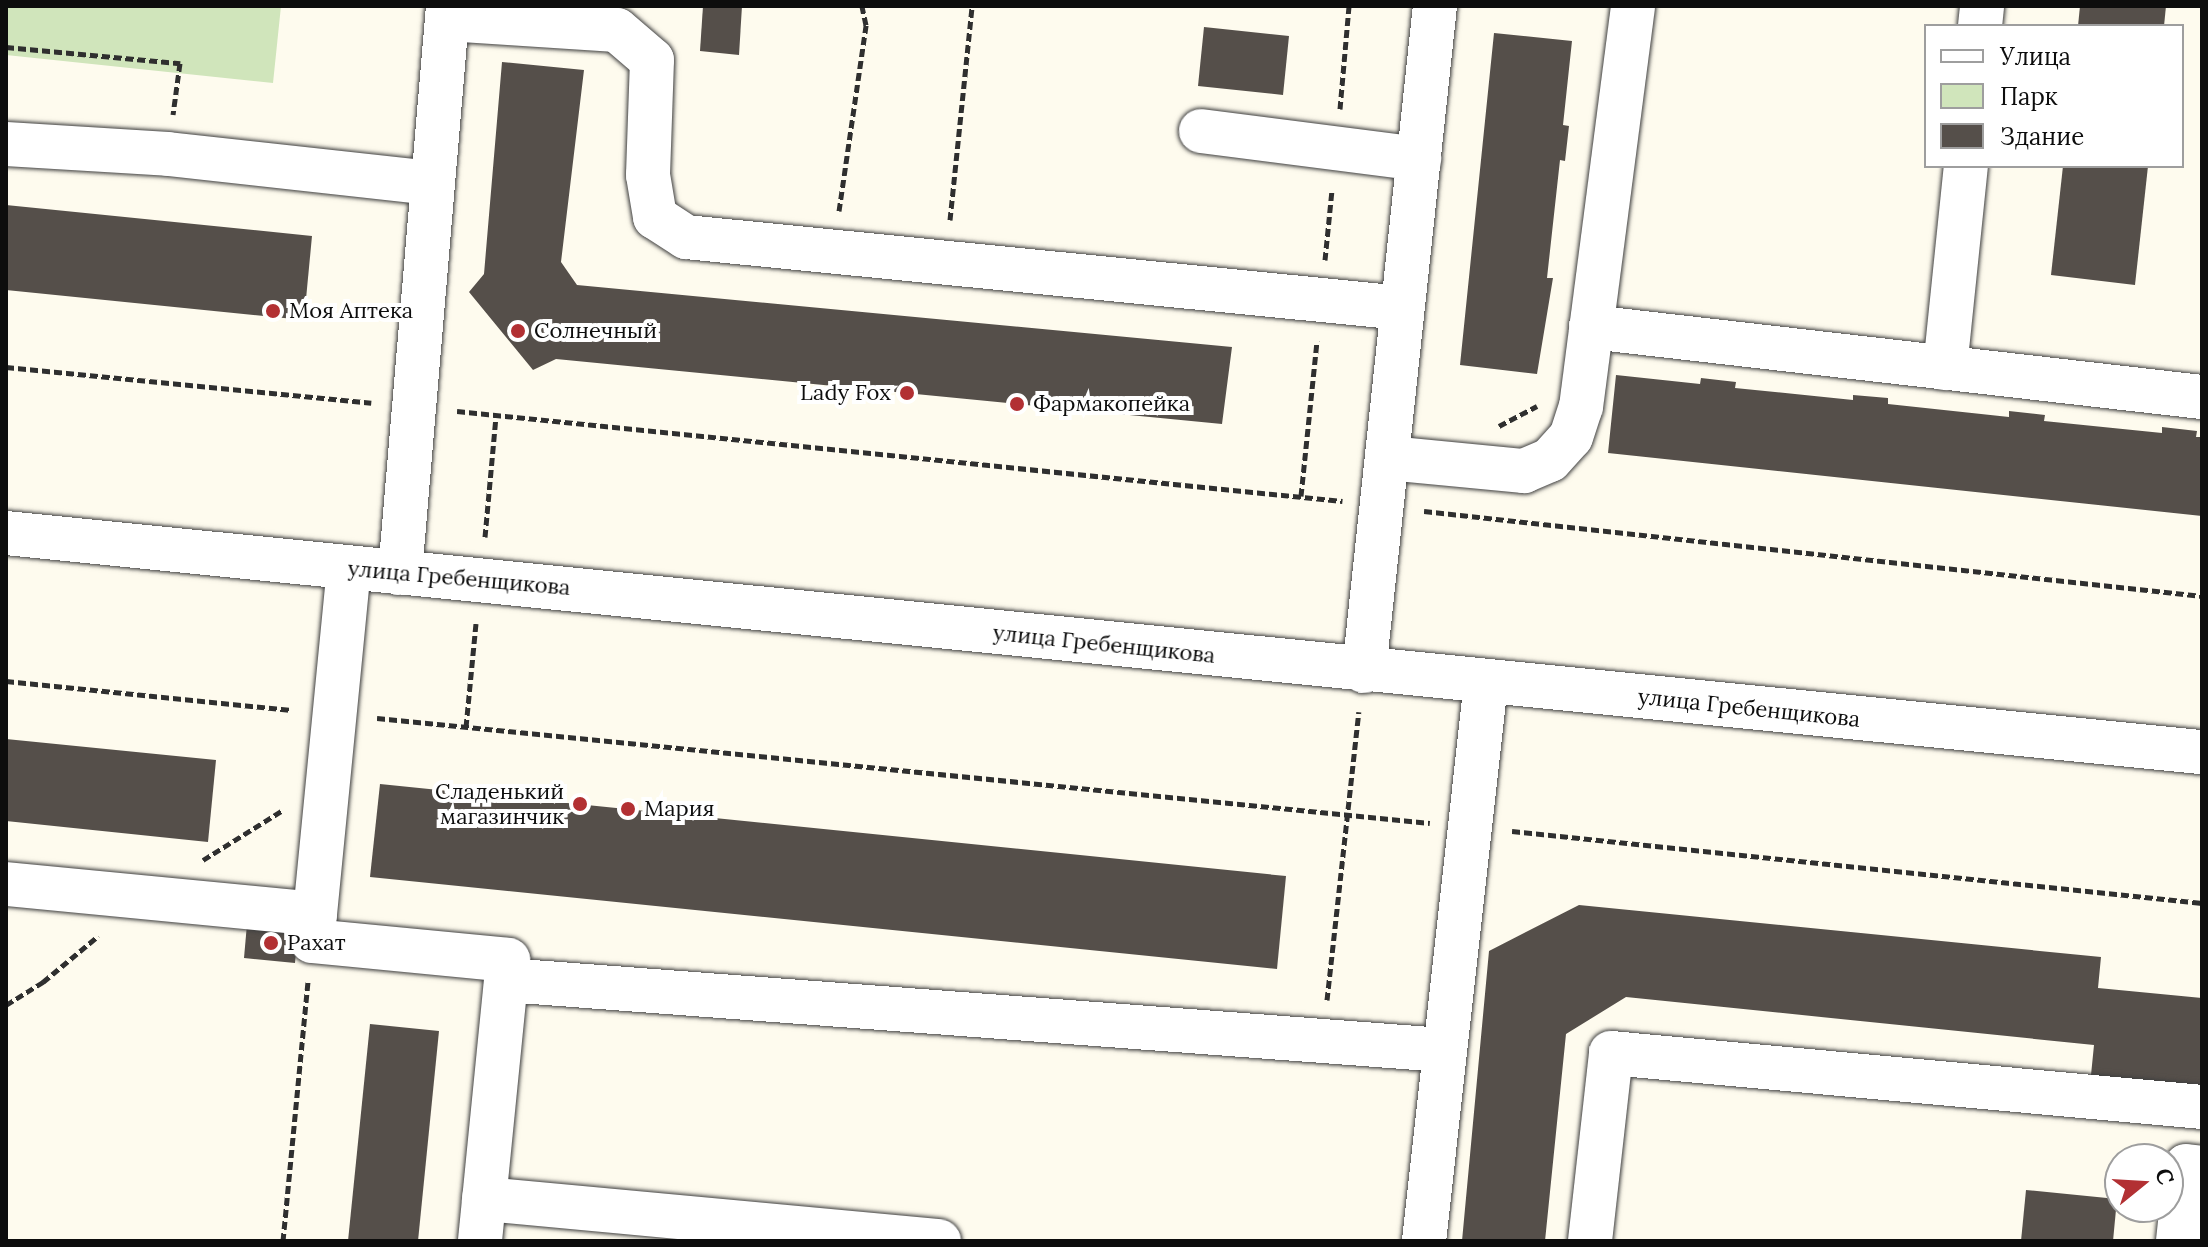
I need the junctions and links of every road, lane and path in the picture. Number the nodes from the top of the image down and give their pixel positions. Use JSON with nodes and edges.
{"nodes":[{"id":1,"x":862,"y":6,"type":"edge"},
{"id":2,"x":972,"y":6,"type":"edge"},
{"id":3,"x":1349,"y":6,"type":"edge"},
{"id":4,"x":1435,"y":6,"type":"edge"},
{"id":5,"x":1633,"y":6,"type":"edge"},
{"id":6,"x":447,"y":12,"type":"edge"},
{"id":7,"x":6,"y":47,"type":"edge"},
{"id":8,"x":1201,"y":131,"type":"dead end"},
{"id":9,"x":6,"y":144,"type":"edge"},
{"id":10,"x":1336,"y":149,"type":"junction"},
{"id":11,"x":168,"y":154,"type":"junction"},
{"id":12,"x":1419,"y":159,"type":"junction"},
{"id":13,"x":1966,"y":168,"type":"edge"},
{"id":14,"x":430,"y":183,"type":"junction"},
{"id":15,"x":833,"y":249,"type":"junction"},
{"id":16,"x":946,"y":259,"type":"junction"},
{"id":17,"x":1321,"y":298,"type":"junction"},
{"id":18,"x":1402,"y":308,"type":"junction"},
{"id":19,"x":1591,"y":327,"type":"junction"},
{"id":20,"x":6,"y":367,"type":"edge"},
{"id":21,"x":1945,"y":368,"type":"junction"},
{"id":22,"x":1584,"y":382,"type":"junction"},
{"id":23,"x":2202,"y":397,"type":"edge"},
{"id":24,"x":413,"y":407,"type":"junction"},
{"id":25,"x":1493,"y":429,"type":"dead end"},
{"id":26,"x":1388,"y":458,"type":"junction"},
{"id":27,"x":1301,"y":496,"type":"junction"},
{"id":28,"x":1385,"y":507,"type":"junction"},
{"id":29,"x":6,"y":533,"type":"edge"},
{"id":30,"x":349,"y":568,"type":"junction"},
{"id":31,"x":400,"y":573,"type":"junction"},
{"id":32,"x":2202,"y":596,"type":"edge"},
{"id":33,"x":1364,"y":671,"type":"junction"},
{"id":34,"x":6,"y":681,"type":"edge"},
{"id":35,"x":1486,"y":682,"type":"junction"},
{"id":36,"x":334,"y":714,"type":"junction"},
{"id":37,"x":2202,"y":752,"type":"edge"},
{"id":38,"x":1346,"y":814,"type":"junction"},
{"id":39,"x":1468,"y":826,"type":"junction"},
{"id":40,"x":6,"y":884,"type":"edge"},
{"id":41,"x":2202,"y":903,"type":"edge"},
{"id":42,"x":313,"y":928,"type":"junction"},
{"id":43,"x":506,"y":980,"type":"junction"},
{"id":44,"x":1323,"y":1041,"type":"junction"},
{"id":45,"x":1443,"y":1050,"type":"junction"},
{"id":46,"x":2202,"y":1107,"type":"edge"},
{"id":47,"x":2202,"y":1168,"type":"edge"},
{"id":48,"x":482,"y":1220,"type":"edge"},
{"id":49,"x":283,"y":1241,"type":"edge"},
{"id":50,"x":939,"y":1241,"type":"edge"},
{"id":51,"x":1424,"y":1241,"type":"edge"},
{"id":52,"x":1590,"y":1241,"type":"edge"},
{"id":53,"x":2178,"y":1241,"type":"edge"}],
"edges":[{"from":1,"to":15,"type":"path"},
{"from":2,"to":16,"type":"path"},
{"from":3,"to":10,"type":"path"},
{"from":4,"to":12,"type":"street"},
{"from":5,"to":19,"type":"street"},
{"from":6,"to":14,"type":"street"},
{"from":6,"to":15,"type":"street"},
{"from":7,"to":11,"type":"path"},
{"from":8,"to":10,"type":"street"},
{"from":9,"to":11,"type":"street"},
{"from":10,"to":12,"type":"street"},
{"from":10,"to":17,"type":"path"},
{"from":11,"to":14,"type":"street"},
{"from":12,"to":18,"type":"street"},
{"from":13,"to":21,"type":"street"},
{"from":14,"to":24,"type":"street"},
{"from":15,"to":16,"type":"street"},
{"from":16,"to":17,"type":"street"},
{"from":17,"to":18,"type":"street"},
{"from":17,"to":27,"type":"path"},
{"from":18,"to":26,"type":"street"},
{"from":19,"to":21,"type":"street"},
{"from":19,"to":22,"type":"street"},
{"from":20,"to":24,"type":"path"},
{"from":21,"to":23,"type":"street"},
{"from":22,"to":25,"type":"path"},
{"from":22,"to":26,"type":"street"},
{"from":24,"to":27,"type":"path"},
{"from":24,"to":31,"type":"street"},
{"from":26,"to":28,"type":"street"},
{"from":27,"to":28,"type":"path"},
{"from":28,"to":32,"type":"path"},
{"from":28,"to":33,"type":"street"},
{"from":29,"to":30,"type":"street","name":"улица Гребенщикова"},
{"from":30,"to":31,"type":"street","name":"улица Гребенщикова"},
{"from":30,"to":36,"type":"street"},
{"from":31,"to":33,"type":"street","name":"улица Гребенщикова"},
{"from":33,"to":35,"type":"street","name":"улица Гребенщикова"},
{"from":33,"to":38,"type":"path"},
{"from":34,"to":36,"type":"path"},
{"from":35,"to":37,"type":"street","name":"улица Гребенщикова"},
{"from":35,"to":39,"type":"street"},
{"from":36,"to":38,"type":"path"},
{"from":36,"to":42,"type":"street"},
{"from":38,"to":39,"type":"path"},
{"from":38,"to":44,"type":"path"},
{"from":39,"to":41,"type":"path"},
{"from":39,"to":45,"type":"street"},
{"from":40,"to":42,"type":"street"},
{"from":42,"to":43,"type":"street"},
{"from":42,"to":49,"type":"path"},
{"from":43,"to":44,"type":"street"},
{"from":43,"to":48,"type":"street"},
{"from":44,"to":45,"type":"street"},
{"from":45,"to":51,"type":"street"},
{"from":46,"to":52,"type":"street"},
{"from":47,"to":53,"type":"street"},
{"from":48,"to":50,"type":"street"}]}
